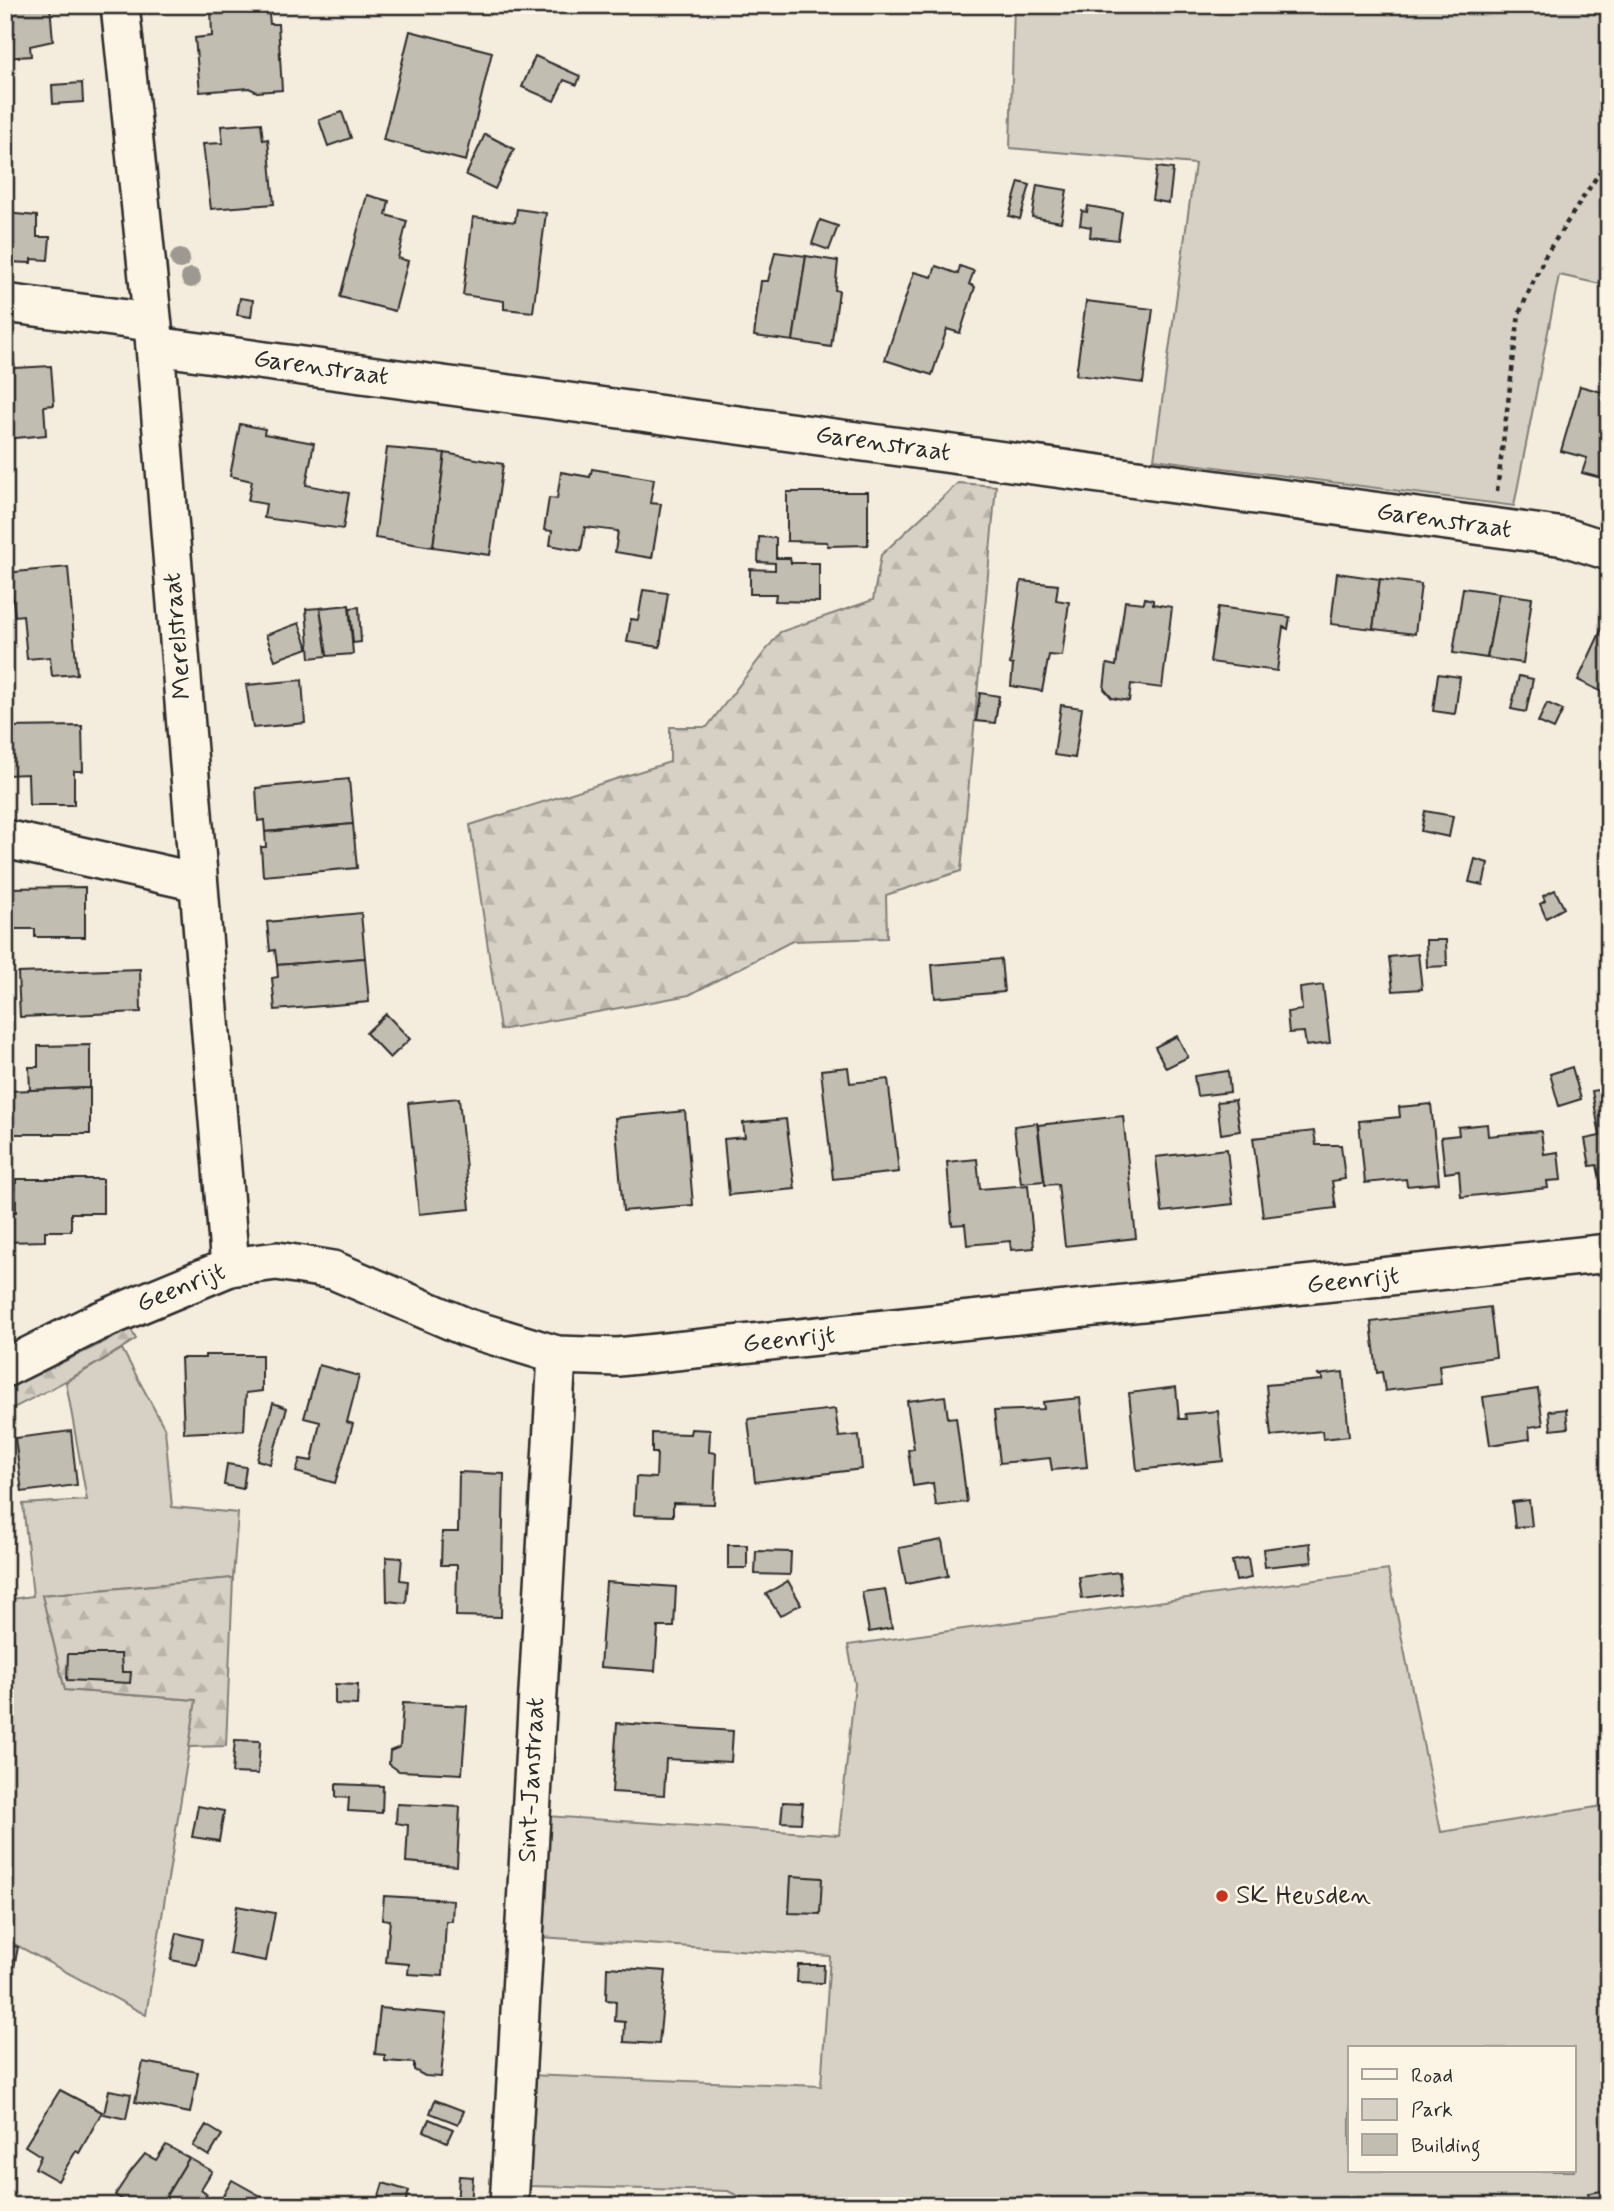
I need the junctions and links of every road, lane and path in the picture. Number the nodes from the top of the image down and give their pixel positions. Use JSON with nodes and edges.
{"nodes":[{"id":1,"x":121,"y":5,"type":"edge"},
{"id":2,"x":1609,"y":158,"type":"edge"},
{"id":3,"x":5,"y":303,"type":"edge"},
{"id":4,"x":152,"y":334,"type":"junction"},
{"id":5,"x":1493,"y":527,"type":"junction"},
{"id":6,"x":1609,"y":551,"type":"edge"},
{"id":7,"x":5,"y":839,"type":"edge"},
{"id":8,"x":197,"y":882,"type":"junction"},
{"id":9,"x":1609,"y":1253,"type":"edge"},
{"id":10,"x":230,"y":1267,"type":"junction"},
{"id":11,"x":557,"y":1355,"type":"junction"},
{"id":12,"x":5,"y":1368,"type":"edge"},
{"id":13,"x":509,"y":2206,"type":"edge"}],
"edges":[{"from":1,"to":4,"type":"street","name":"Merelstraat"},
{"from":2,"to":5,"type":"path"},
{"from":3,"to":4,"type":"street","name":"Garenstraat"},
{"from":4,"to":5,"type":"street","name":"Garenstraat"},
{"from":4,"to":8,"type":"street","name":"Merelstraat"},
{"from":5,"to":6,"type":"street","name":"Garenstraat"},
{"from":7,"to":8,"type":"street"},
{"from":8,"to":10,"type":"street","name":"Merelstraat"},
{"from":9,"to":11,"type":"street","name":"Geenrijt"},
{"from":10,"to":11,"type":"street","name":"Geenrijt"},
{"from":10,"to":12,"type":"street","name":"Geenrijt"},
{"from":11,"to":13,"type":"street","name":"Sint-Janstraat"}]}
